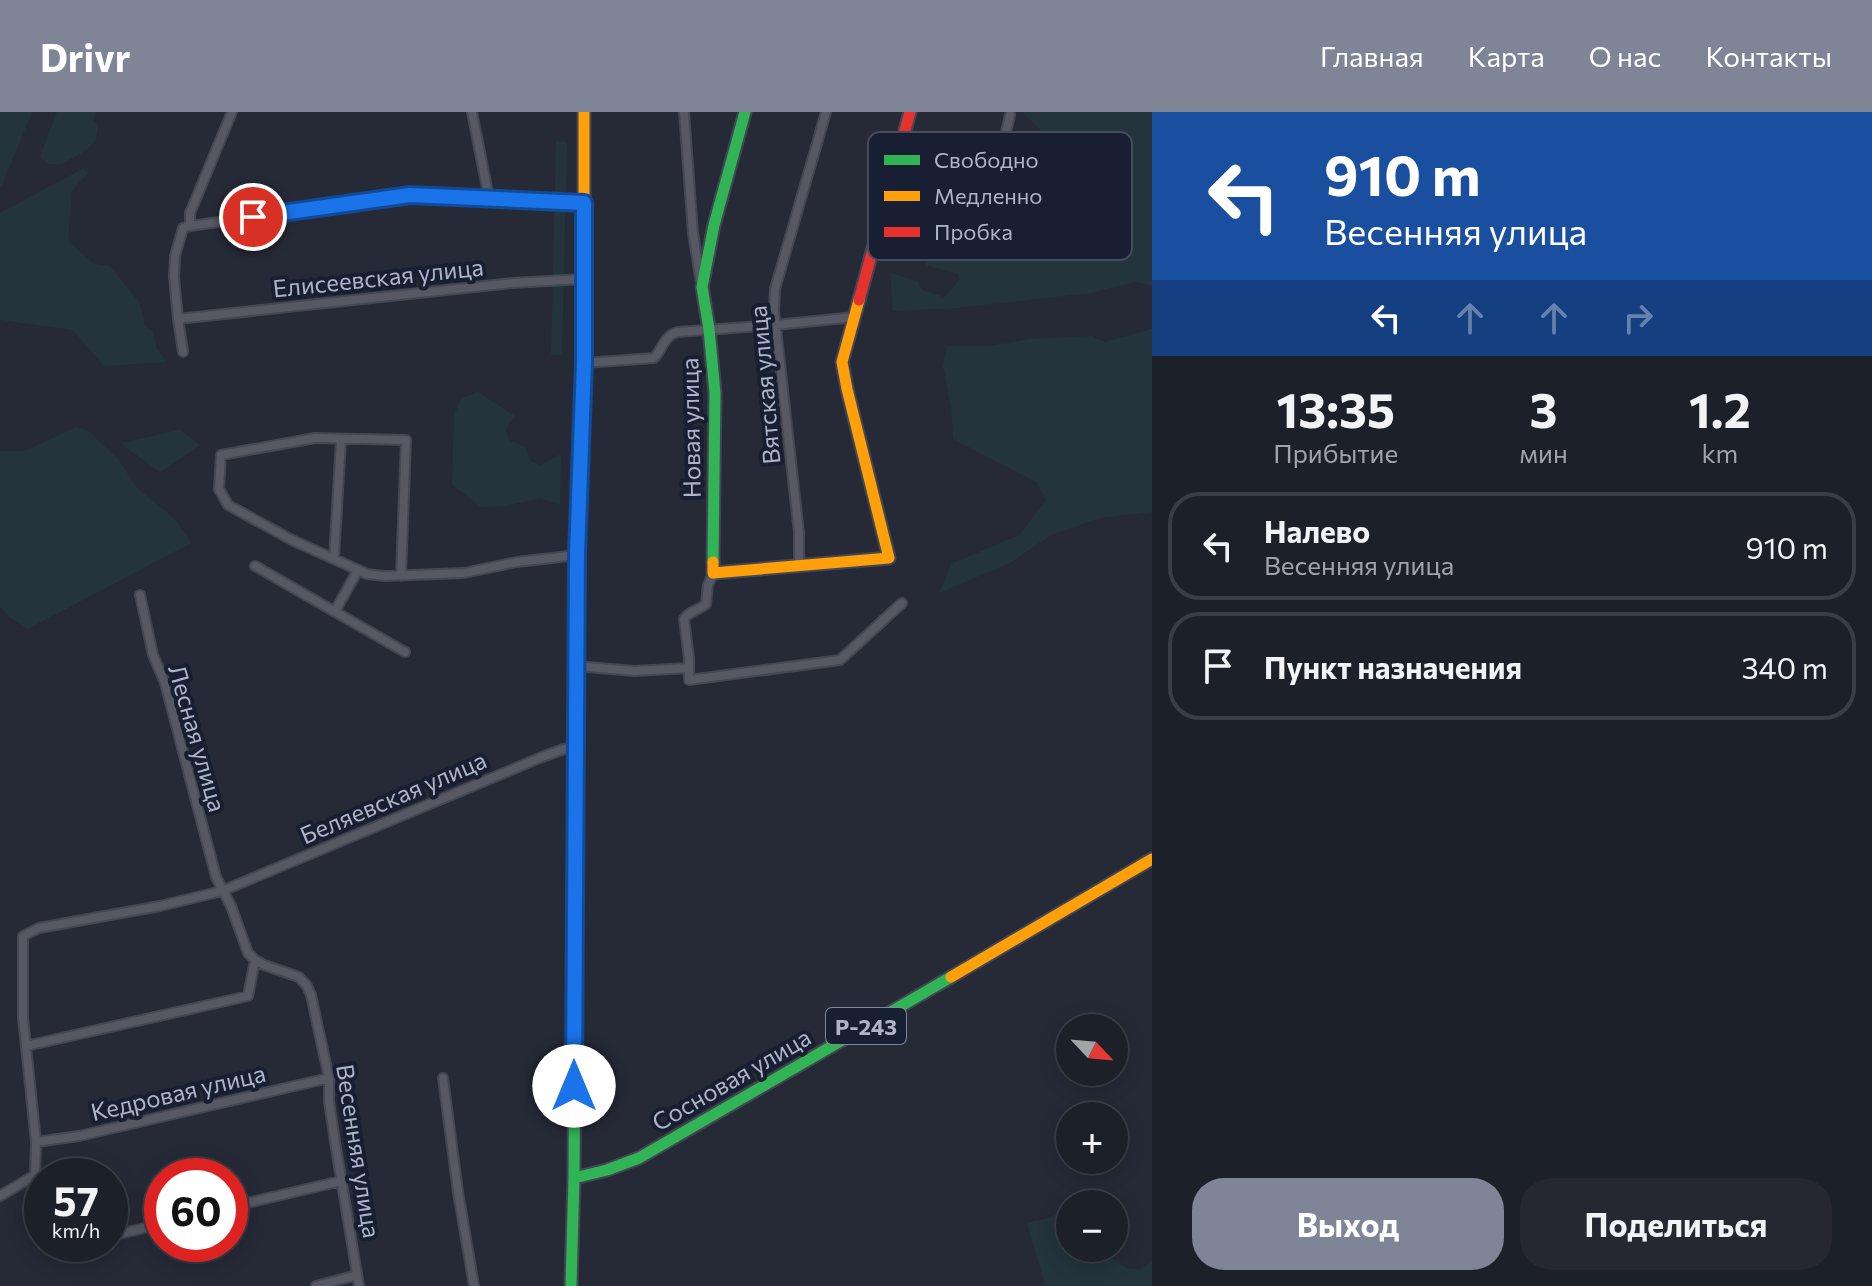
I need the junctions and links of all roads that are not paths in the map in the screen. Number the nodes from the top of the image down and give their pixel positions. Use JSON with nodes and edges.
{"nodes":[{"id":1,"x":232,"y":112,"type":"edge"},
{"id":2,"x":472,"y":112,"type":"edge"},
{"id":3,"x":584,"y":112,"type":"edge"},
{"id":4,"x":684,"y":112,"type":"edge"},
{"id":5,"x":745,"y":112,"type":"edge"},
{"id":6,"x":826,"y":112,"type":"edge"},
{"id":7,"x":910,"y":112,"type":"edge"},
{"id":8,"x":1010,"y":115,"type":"dead end"},
{"id":9,"x":905,"y":132,"type":"edge"},
{"id":10,"x":1006,"y":132,"type":"edge"},
{"id":11,"x":489,"y":198,"type":"junction"},
{"id":12,"x":584,"y":203,"type":"junction"},
{"id":13,"x":190,"y":226,"type":"junction"},
{"id":14,"x":870,"y":260,"type":"edge"},
{"id":15,"x":583,"y":279,"type":"junction"},
{"id":16,"x":702,"y":287,"type":"junction"},
{"id":17,"x":855,"y":317,"type":"junction"},
{"id":18,"x":178,"y":319,"type":"junction"},
{"id":19,"x":775,"y":325,"type":"junction"},
{"id":20,"x":709,"y":329,"type":"junction"},
{"id":21,"x":183,"y":352,"type":"dead end"},
{"id":22,"x":584,"y":363,"type":"junction"},
{"id":23,"x":341,"y":440,"type":"junction"},
{"id":24,"x":577,"y":555,"type":"junction"},
{"id":25,"x":334,"y":559,"type":"junction"},
{"id":26,"x":255,"y":566,"type":"dead end"},
{"id":27,"x":799,"y":566,"type":"junction"},
{"id":28,"x":358,"y":570,"type":"junction"},
{"id":29,"x":713,"y":573,"type":"junction"},
{"id":30,"x":401,"y":576,"type":"junction"},
{"id":31,"x":140,"y":595,"type":"dead end"},
{"id":32,"x":902,"y":603,"type":"dead end"},
{"id":33,"x":335,"y":611,"type":"junction"},
{"id":34,"x":405,"y":652,"type":"dead end"},
{"id":35,"x":576,"y":666,"type":"junction"},
{"id":36,"x":689,"y":668,"type":"junction"},
{"id":37,"x":576,"y":747,"type":"junction"},
{"id":38,"x":1152,"y":859,"type":"edge"},
{"id":39,"x":225,"y":890,"type":"junction"},
{"id":40,"x":255,"y":960,"type":"junction"},
{"id":41,"x":26,"y":1046,"type":"junction"},
{"id":42,"x":329,"y":1078,"type":"junction"},
{"id":43,"x":443,"y":1078,"type":"dead end"},
{"id":44,"x":36,"y":1142,"type":"junction"},
{"id":45,"x":574,"y":1178,"type":"junction"},
{"id":46,"x":341,"y":1181,"type":"junction"},
{"id":47,"x":0,"y":1196,"type":"edge"},
{"id":48,"x":248,"y":1203,"type":"edge"},
{"id":49,"x":357,"y":1275,"type":"junction"},
{"id":50,"x":316,"y":1286,"type":"edge"},
{"id":51,"x":359,"y":1286,"type":"edge"},
{"id":52,"x":474,"y":1286,"type":"edge"},
{"id":53,"x":571,"y":1286,"type":"edge"}],
"edges":[{"from":1,"to":13,"type":"street"},
{"from":2,"to":11,"type":"street"},
{"from":3,"to":12,"type":"main road"},
{"from":4,"to":16,"type":"street"},
{"from":5,"to":16,"type":"main road","name":"Новая улица"},
{"from":6,"to":19,"type":"street","name":"Вятская улица"},
{"from":7,"to":9,"type":"main road"},
{"from":8,"to":10,"type":"street"},
{"from":11,"to":12,"type":"street"},
{"from":11,"to":13,"type":"street"},
{"from":12,"to":15,"type":"main road"},
{"from":13,"to":18,"type":"street"},
{"from":14,"to":17,"type":"main road"},
{"from":15,"to":18,"type":"street","name":"Елисеевская улица"},
{"from":15,"to":22,"type":"main road"},
{"from":16,"to":20,"type":"main road","name":"Новая улица"},
{"from":17,"to":19,"type":"street"},
{"from":17,"to":27,"type":"main road"},
{"from":18,"to":21,"type":"street"},
{"from":19,"to":20,"type":"street"},
{"from":19,"to":27,"type":"street","name":"Вятская улица"},
{"from":20,"to":22,"type":"street"},
{"from":20,"to":29,"type":"main road","name":"Новая улица"},
{"from":22,"to":24,"type":"main road"},
{"from":23,"to":25,"type":"street"},
{"from":23,"to":25,"type":"street"},
{"from":23,"to":30,"type":"street"},
{"from":24,"to":30,"type":"street"},
{"from":24,"to":35,"type":"main road"},
{"from":25,"to":28,"type":"street"},
{"from":26,"to":33,"type":"street"},
{"from":27,"to":29,"type":"main road"},
{"from":28,"to":30,"type":"street"},
{"from":28,"to":33,"type":"street"},
{"from":29,"to":36,"type":"street"},
{"from":31,"to":39,"type":"street","name":"Лесная улица"},
{"from":32,"to":36,"type":"street"},
{"from":33,"to":34,"type":"street"},
{"from":35,"to":36,"type":"street"},
{"from":35,"to":37,"type":"main road"},
{"from":37,"to":39,"type":"street","name":"Беляевская улица"},
{"from":37,"to":45,"type":"main road"},
{"from":38,"to":45,"type":"main road","name":"Сосновая улица","number":"Р-243"},
{"from":39,"to":40,"type":"street","name":"Лесная улица"},
{"from":39,"to":41,"type":"street","name":"Беляевская улица"},
{"from":40,"to":41,"type":"street"},
{"from":40,"to":42,"type":"street","name":"Весенняя улица"},
{"from":41,"to":44,"type":"street","name":"Беляевская улица"},
{"from":42,"to":44,"type":"street","name":"Кедровая улица"},
{"from":42,"to":46,"type":"street","name":"Весенняя улица"},
{"from":43,"to":52,"type":"street"},
{"from":44,"to":47,"type":"street","name":"Беляевская улица"},
{"from":45,"to":53,"type":"main road"},
{"from":46,"to":48,"type":"street"},
{"from":46,"to":49,"type":"street","name":"Весенняя улица"},
{"from":49,"to":50,"type":"street"},
{"from":49,"to":51,"type":"street","name":"Весенняя улица"}]}
